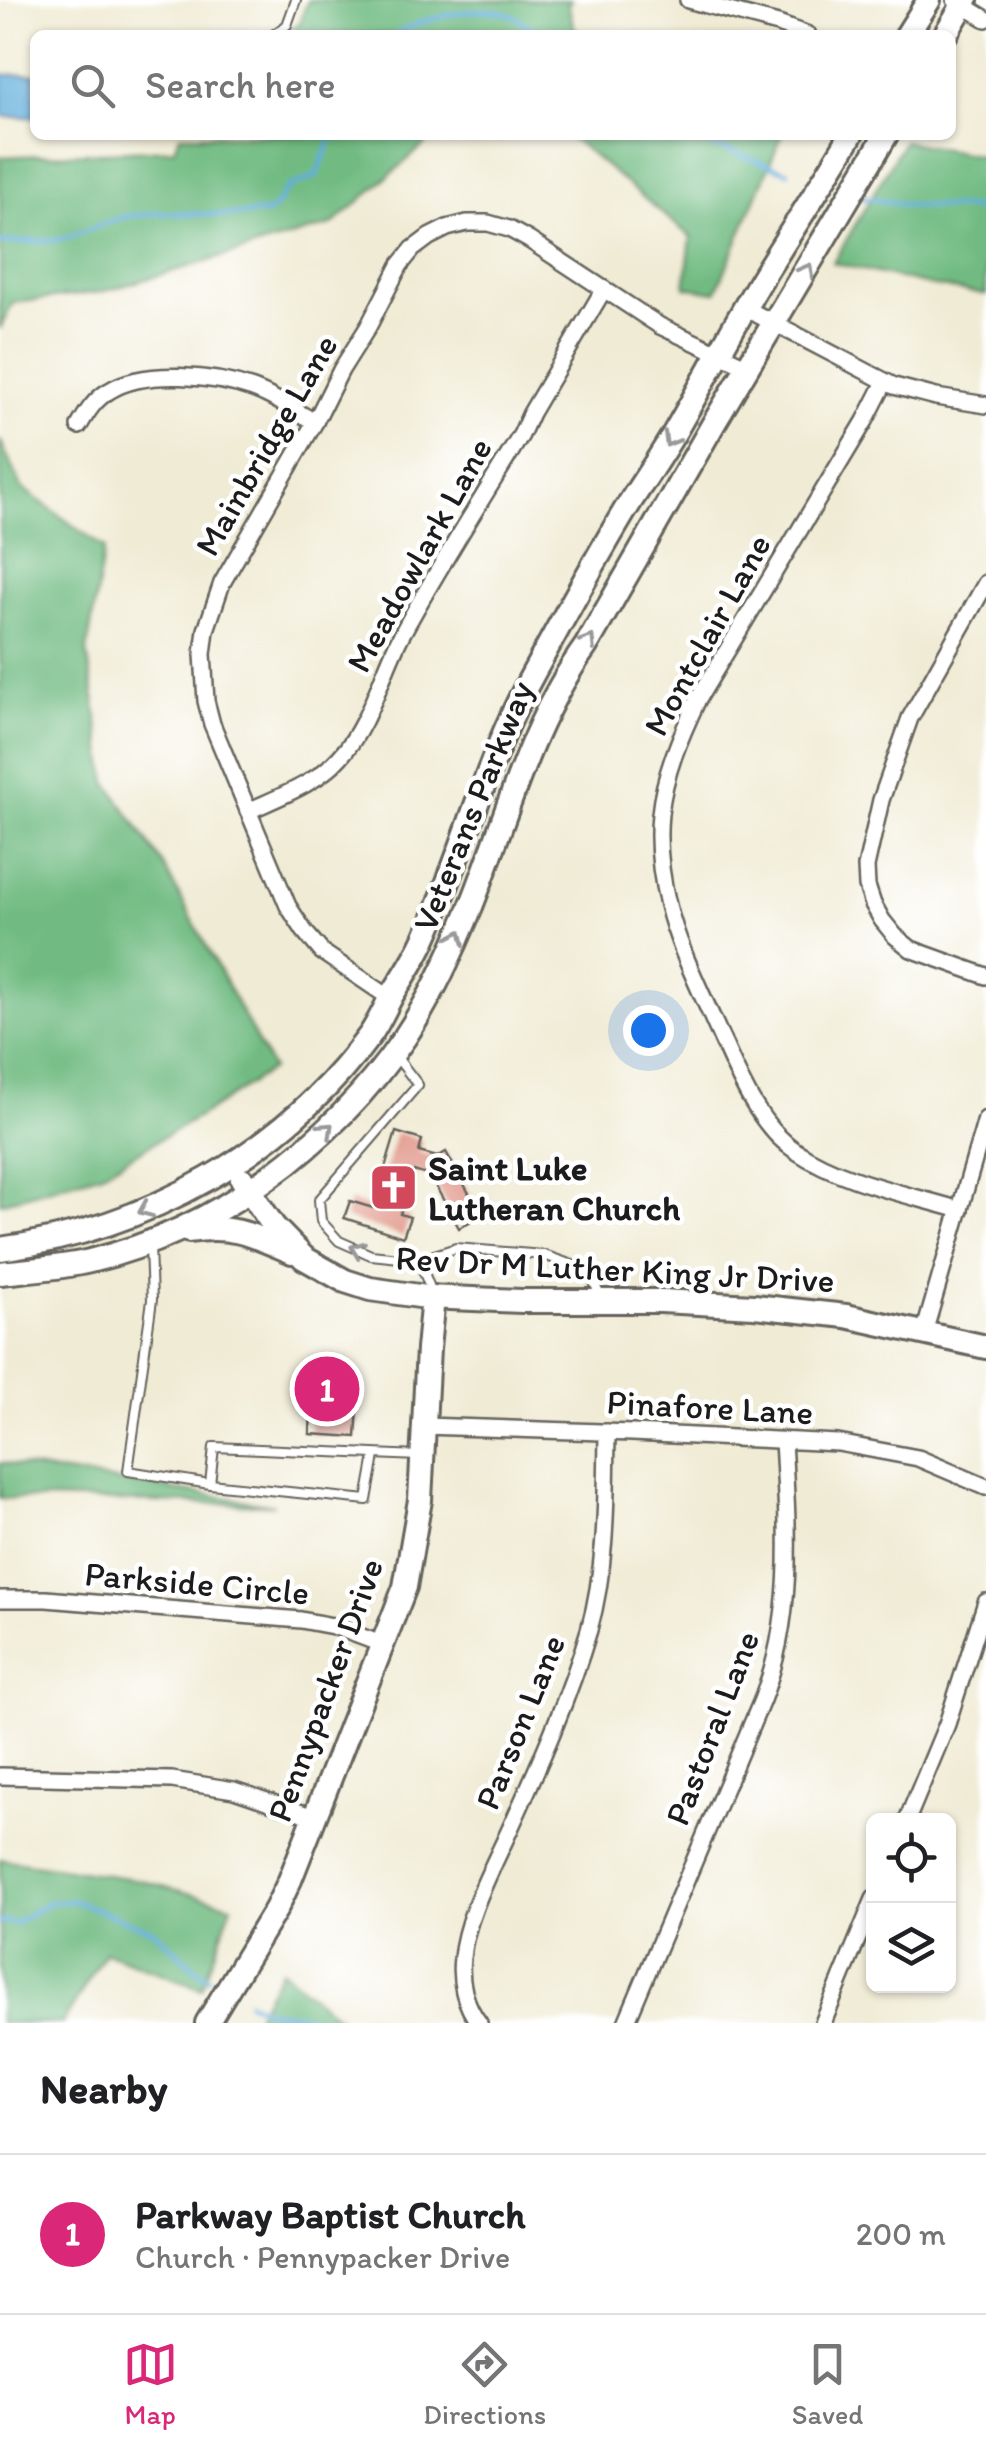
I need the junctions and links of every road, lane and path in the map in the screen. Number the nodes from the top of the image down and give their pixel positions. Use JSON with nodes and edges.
{"nodes":[{"id":1,"x":296,"y":0,"type":"edge"},
{"id":2,"x":688,"y":0,"type":"edge"},
{"id":3,"x":929,"y":0,"type":"edge"},
{"id":4,"x":961,"y":2,"type":"edge"},
{"id":5,"x":986,"y":19,"type":"edge"},
{"id":6,"x":280,"y":30,"type":"edge"},
{"id":7,"x":793,"y":30,"type":"edge"},
{"id":8,"x":910,"y":30,"type":"edge"},
{"id":9,"x":947,"y":30,"type":"edge"},
{"id":10,"x":848,"y":140,"type":"edge"},
{"id":11,"x":883,"y":140,"type":"edge"},
{"id":12,"x":604,"y":289,"type":"junction"},
{"id":13,"x":744,"y":308,"type":"junction"},
{"id":14,"x":775,"y":323,"type":"junction"},
{"id":15,"x":719,"y":355,"type":"junction"},
{"id":16,"x":748,"y":367,"type":"junction"},
{"id":17,"x":885,"y":382,"type":"junction"},
{"id":18,"x":986,"y":405,"type":"edge"},
{"id":19,"x":315,"y":422,"type":"junction"},
{"id":20,"x":79,"y":426,"type":"dead end"},
{"id":21,"x":986,"y":583,"type":"edge"},
{"id":22,"x":248,"y":811,"type":"junction"},
{"id":23,"x":986,"y":976,"type":"edge"},
{"id":24,"x":390,"y":998,"type":"junction"},
{"id":25,"x":394,"y":1053,"type":"junction"},
{"id":26,"x":986,"y":1119,"type":"edge"},
{"id":27,"x":231,"y":1165,"type":"junction"},
{"id":28,"x":251,"y":1189,"type":"junction"},
{"id":29,"x":960,"y":1210,"type":"junction"},
{"id":30,"x":157,"y":1238,"type":"junction"},
{"id":31,"x":0,"y":1248,"type":"edge"},
{"id":32,"x":304,"y":1258,"type":"junction"},
{"id":33,"x":419,"y":1260,"type":"junction"},
{"id":34,"x":0,"y":1273,"type":"edge"},
{"id":35,"x":434,"y":1297,"type":"junction"},
{"id":36,"x":602,"y":1302,"type":"junction"},
{"id":37,"x":924,"y":1333,"type":"junction"},
{"id":38,"x":986,"y":1347,"type":"edge"},
{"id":39,"x":424,"y":1426,"type":"junction"},
{"id":40,"x":607,"y":1432,"type":"junction"},
{"id":41,"x":784,"y":1441,"type":"junction"},
{"id":42,"x":375,"y":1456,"type":"junction"},
{"id":43,"x":423,"y":1456,"type":"junction"},
{"id":44,"x":210,"y":1484,"type":"junction"},
{"id":45,"x":986,"y":1487,"type":"edge"},
{"id":46,"x":0,"y":1599,"type":"edge"},
{"id":47,"x":986,"y":1602,"type":"edge"},
{"id":48,"x":384,"y":1645,"type":"junction"},
{"id":49,"x":0,"y":1776,"type":"edge"},
{"id":50,"x":910,"y":1813,"type":"edge"},
{"id":51,"x":317,"y":1818,"type":"junction"},
{"id":52,"x":872,"y":1903,"type":"edge"},
{"id":53,"x":208,"y":2023,"type":"edge"},
{"id":54,"x":479,"y":2023,"type":"edge"},
{"id":55,"x":626,"y":2023,"type":"edge"},
{"id":56,"x":823,"y":2023,"type":"edge"}],
"edges":[{"from":1,"to":6,"type":"lane"},
{"from":2,"to":7,"type":"street"},
{"from":3,"to":8,"type":"main road"},
{"from":4,"to":5,"type":"street"},
{"from":4,"to":9,"type":"main road"},
{"from":10,"to":13,"type":"main road","name":"Veterans Parkway"},
{"from":14,"to":11,"type":"main road","name":"Veterans Parkway","one_way":true},
{"from":12,"to":15,"type":"street","name":"Mainbridge Lane"},
{"from":12,"to":19,"type":"street","name":"Mainbridge Lane"},
{"from":12,"to":22,"type":"street","name":"Meadowlark Lane"},
{"from":13,"to":14,"type":"street"},
{"from":13,"to":15,"type":"main road","name":"Veterans Parkway"},
{"from":14,"to":16,"type":"main road","name":"Veterans Parkway"},
{"from":14,"to":17,"type":"street"},
{"from":15,"to":16,"type":"street","name":"Mainbridge Lane"},
{"from":15,"to":24,"type":"main road","name":"Veterans Parkway","one_way":true},
{"from":25,"to":16,"type":"main road","name":"Veterans Parkway","one_way":true},
{"from":17,"to":18,"type":"street"},
{"from":17,"to":29,"type":"street","name":"Montclair Lane"},
{"from":19,"to":20,"type":"street"},
{"from":19,"to":22,"type":"street","name":"Mainbridge Lane"},
{"from":21,"to":23,"type":"street"},
{"from":22,"to":24,"type":"street","name":"Mainbridge Lane"},
{"from":24,"to":27,"type":"main road"},
{"from":28,"to":25,"type":"main road","name":"Veterans Parkway","one_way":true},
{"from":33,"to":25,"type":"lane","one_way":true},
{"from":26,"to":29,"type":"street"},
{"from":27,"to":28,"type":"main road","name":"Rev Dr M Luther King Jr Drive"},
{"from":27,"to":31,"type":"main road","one_way":true},
{"from":28,"to":30,"type":"main road","name":"Veterans Parkway"},
{"from":28,"to":32,"type":"main road","name":"Rev Dr M Luther King Jr Drive"},
{"from":29,"to":37,"type":"street"},
{"from":30,"to":32,"type":"main road"},
{"from":30,"to":34,"type":"main road","name":"Veterans Parkway"},
{"from":30,"to":44,"type":"lane"},
{"from":32,"to":35,"type":"main road","name":"Rev Dr M Luther King Jr Drive"},
{"from":33,"to":35,"type":"lane"},
{"from":33,"to":36,"type":"lane"},
{"from":35,"to":36,"type":"main road","name":"Rev Dr M Luther King Jr Drive"},
{"from":35,"to":39,"type":"main road","name":"Pennypacker Drive"},
{"from":36,"to":37,"type":"main road","name":"Rev Dr M Luther King Jr Drive"},
{"from":37,"to":38,"type":"main road","name":"Rev Dr M Luther King Jr Drive"},
{"from":39,"to":40,"type":"street","name":"Pinafore Lane"},
{"from":39,"to":43,"type":"main road","name":"Pennypacker Drive"},
{"from":40,"to":41,"type":"street","name":"Pinafore Lane"},
{"from":40,"to":54,"type":"street","name":"Parson Lane"},
{"from":41,"to":45,"type":"street","name":"Pinafore Lane"},
{"from":41,"to":55,"type":"street","name":"Pastoral Lane"},
{"from":42,"to":43,"type":"lane"},
{"from":42,"to":44,"type":"lane"},
{"from":42,"to":44,"type":"lane"},
{"from":43,"to":48,"type":"main road","name":"Pennypacker Drive"},
{"from":46,"to":48,"type":"street","name":"Parkside Circle"},
{"from":47,"to":50,"type":"street"},
{"from":48,"to":51,"type":"main road","name":"Pennypacker Drive"},
{"from":49,"to":51,"type":"street"},
{"from":51,"to":53,"type":"main road","name":"Pennypacker Drive"},
{"from":52,"to":56,"type":"street"}]}
